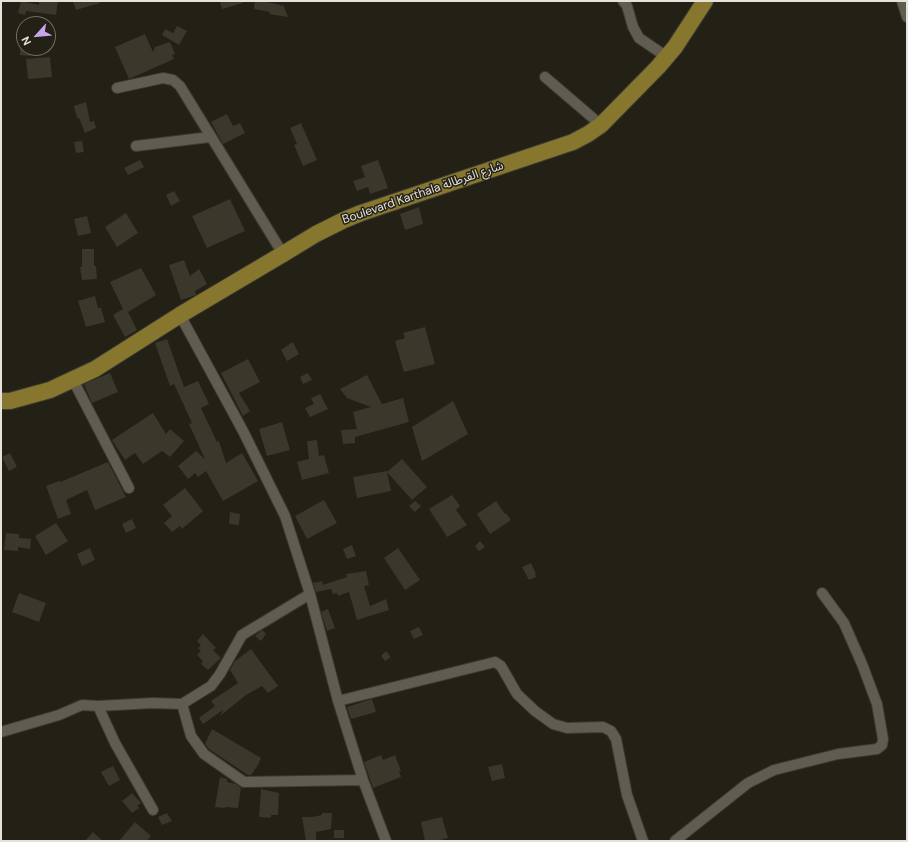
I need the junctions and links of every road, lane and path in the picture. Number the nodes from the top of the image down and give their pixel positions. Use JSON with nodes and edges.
{"nodes":[{"id":1,"x":623,"y":1,"type":"edge"},
{"id":2,"x":705,"y":1,"type":"edge"},
{"id":3,"x":902,"y":1,"type":"edge"},
{"id":4,"x":907,"y":17,"type":"edge"},
{"id":5,"x":667,"y":57,"type":"junction"},
{"id":6,"x":545,"y":77,"type":"dead end"},
{"id":7,"x":118,"y":88,"type":"dead end"},
{"id":8,"x":601,"y":125,"type":"junction"},
{"id":9,"x":210,"y":137,"type":"junction"},
{"id":10,"x":136,"y":146,"type":"dead end"},
{"id":11,"x":282,"y":254,"type":"junction"},
{"id":12,"x":180,"y":315,"type":"junction"},
{"id":13,"x":73,"y":380,"type":"junction"},
{"id":14,"x":1,"y":401,"type":"edge"},
{"id":15,"x":129,"y":488,"type":"dead end"},
{"id":16,"x":822,"y":593,"type":"dead end"},
{"id":17,"x":310,"y":594,"type":"junction"},
{"id":18,"x":338,"y":701,"type":"junction"},
{"id":19,"x":182,"y":704,"type":"junction"},
{"id":20,"x":98,"y":706,"type":"junction"},
{"id":21,"x":1,"y":732,"type":"edge"},
{"id":22,"x":363,"y":780,"type":"junction"},
{"id":23,"x":153,"y":810,"type":"dead end"},
{"id":24,"x":386,"y":841,"type":"edge"},
{"id":25,"x":643,"y":841,"type":"edge"},
{"id":26,"x":675,"y":841,"type":"edge"}],
"edges":[{"from":1,"to":5,"type":"street"},
{"from":2,"to":5,"type":"main road","name":"Boulevard Karthala شارع القرطالة"},
{"from":3,"to":4,"type":"street"},
{"from":5,"to":8,"type":"main road","name":"Boulevard Karthala شارع القرطالة"},
{"from":6,"to":8,"type":"street"},
{"from":7,"to":9,"type":"street"},
{"from":8,"to":11,"type":"main road","name":"Boulevard Karthala شارع القرطالة"},
{"from":9,"to":10,"type":"street"},
{"from":9,"to":11,"type":"street"},
{"from":11,"to":12,"type":"main road","name":"Boulevard Karthala شارع القرطالة"},
{"from":12,"to":13,"type":"main road","name":"Boulevard Karthala شارع القرطالة"},
{"from":12,"to":17,"type":"street"},
{"from":13,"to":14,"type":"main road","name":"Boulevard Karthala شارع القرطالة"},
{"from":13,"to":15,"type":"street"},
{"from":16,"to":26,"type":"street"},
{"from":17,"to":18,"type":"street"},
{"from":17,"to":19,"type":"street"},
{"from":18,"to":22,"type":"street"},
{"from":18,"to":25,"type":"street"},
{"from":19,"to":20,"type":"street"},
{"from":19,"to":22,"type":"street"},
{"from":20,"to":21,"type":"street"},
{"from":20,"to":23,"type":"street"},
{"from":22,"to":24,"type":"street"}]}
